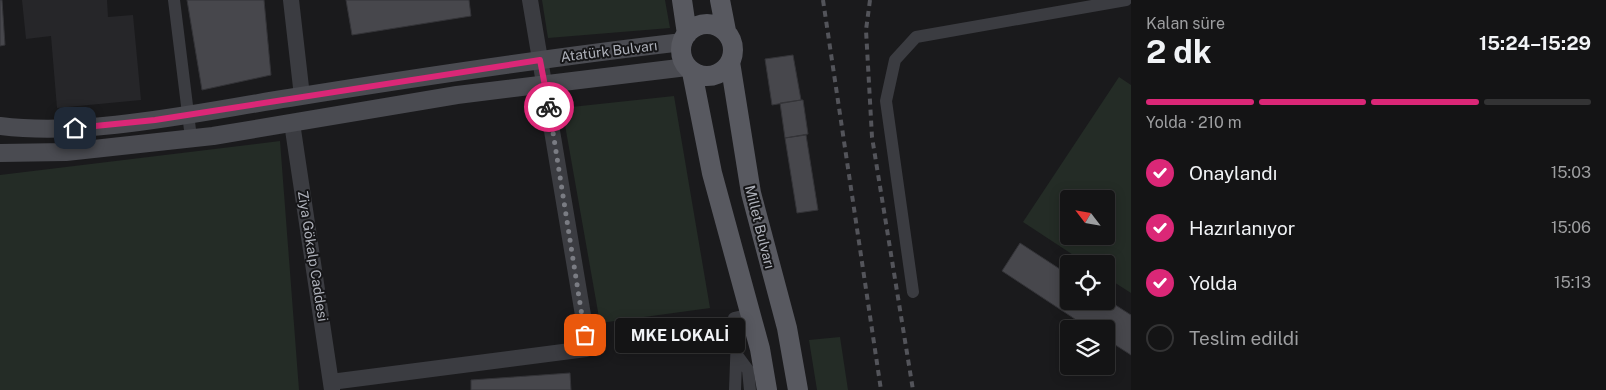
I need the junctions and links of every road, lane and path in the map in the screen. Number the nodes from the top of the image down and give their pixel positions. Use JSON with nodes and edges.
{"nodes":[{"id":1,"x":174,"y":0,"type":"edge"},
{"id":2,"x":291,"y":0,"type":"edge"},
{"id":3,"x":530,"y":0,"type":"edge"},
{"id":4,"x":682,"y":0,"type":"edge"},
{"id":5,"x":720,"y":0,"type":"edge"},
{"id":6,"x":1126,"y":0,"type":"edge"},
{"id":7,"x":726,"y":31,"type":"junction"},
{"id":8,"x":685,"y":38,"type":"junction"},
{"id":9,"x":540,"y":60,"type":"junction"},
{"id":10,"x":730,"y":62,"type":"junction"},
{"id":11,"x":690,"y":69,"type":"junction"},
{"id":12,"x":546,"y":85,"type":"junction"},
{"id":13,"x":302,"y":96,"type":"junction"},
{"id":14,"x":187,"y":114,"type":"junction"},
{"id":15,"x":292,"y":123,"type":"junction"},
{"id":16,"x":0,"y":126,"type":"edge"},
{"id":17,"x":191,"y":138,"type":"junction"},
{"id":18,"x":0,"y":153,"type":"edge"},
{"id":19,"x":913,"y":292,"type":"dead end"},
{"id":20,"x":751,"y":314,"type":"junction"},
{"id":21,"x":737,"y":355,"type":"junction"},
{"id":22,"x":332,"y":386,"type":"edge"},
{"id":23,"x":735,"y":390,"type":"edge"},
{"id":24,"x":750,"y":390,"type":"edge"},
{"id":25,"x":767,"y":390,"type":"edge"},
{"id":26,"x":798,"y":390,"type":"edge"}],
"edges":[{"from":1,"to":14,"type":"street"},
{"from":2,"to":13,"type":"street"},
{"from":3,"to":9,"type":"street"},
{"from":4,"to":8,"type":"main road"},
{"from":5,"to":7,"type":"main road","name":"Millet Bulvarı"},
{"from":6,"to":19,"type":"street"},
{"from":7,"to":8,"type":"main road"},
{"from":7,"to":10,"type":"main road","name":"Millet Bulvarı"},
{"from":8,"to":9,"type":"main road","name":"Atatürk Bulvarı"},
{"from":8,"to":11,"type":"main road"},
{"from":9,"to":12,"type":"street"},
{"from":9,"to":13,"type":"main road","name":"Atatürk Bulvarı"},
{"from":10,"to":11,"type":"main road"},
{"from":10,"to":26,"type":"main road","name":"Millet Bulvarı"},
{"from":11,"to":12,"type":"main road"},
{"from":11,"to":20,"type":"main road"},
{"from":12,"to":15,"type":"main road"},
{"from":12,"to":22,"type":"street"},
{"from":13,"to":14,"type":"main road","name":"Atatürk Bulvarı"},
{"from":14,"to":16,"type":"main road","name":"Atatürk Bulvarı"},
{"from":14,"to":17,"type":"street"},
{"from":15,"to":17,"type":"main road"},
{"from":15,"to":22,"type":"street","name":"Ziya Gökalp Caddesi"},
{"from":17,"to":18,"type":"main road"},
{"from":20,"to":21,"type":"street"},
{"from":20,"to":25,"type":"main road"},
{"from":21,"to":23,"type":"street"},
{"from":21,"to":24,"type":"street"}]}
